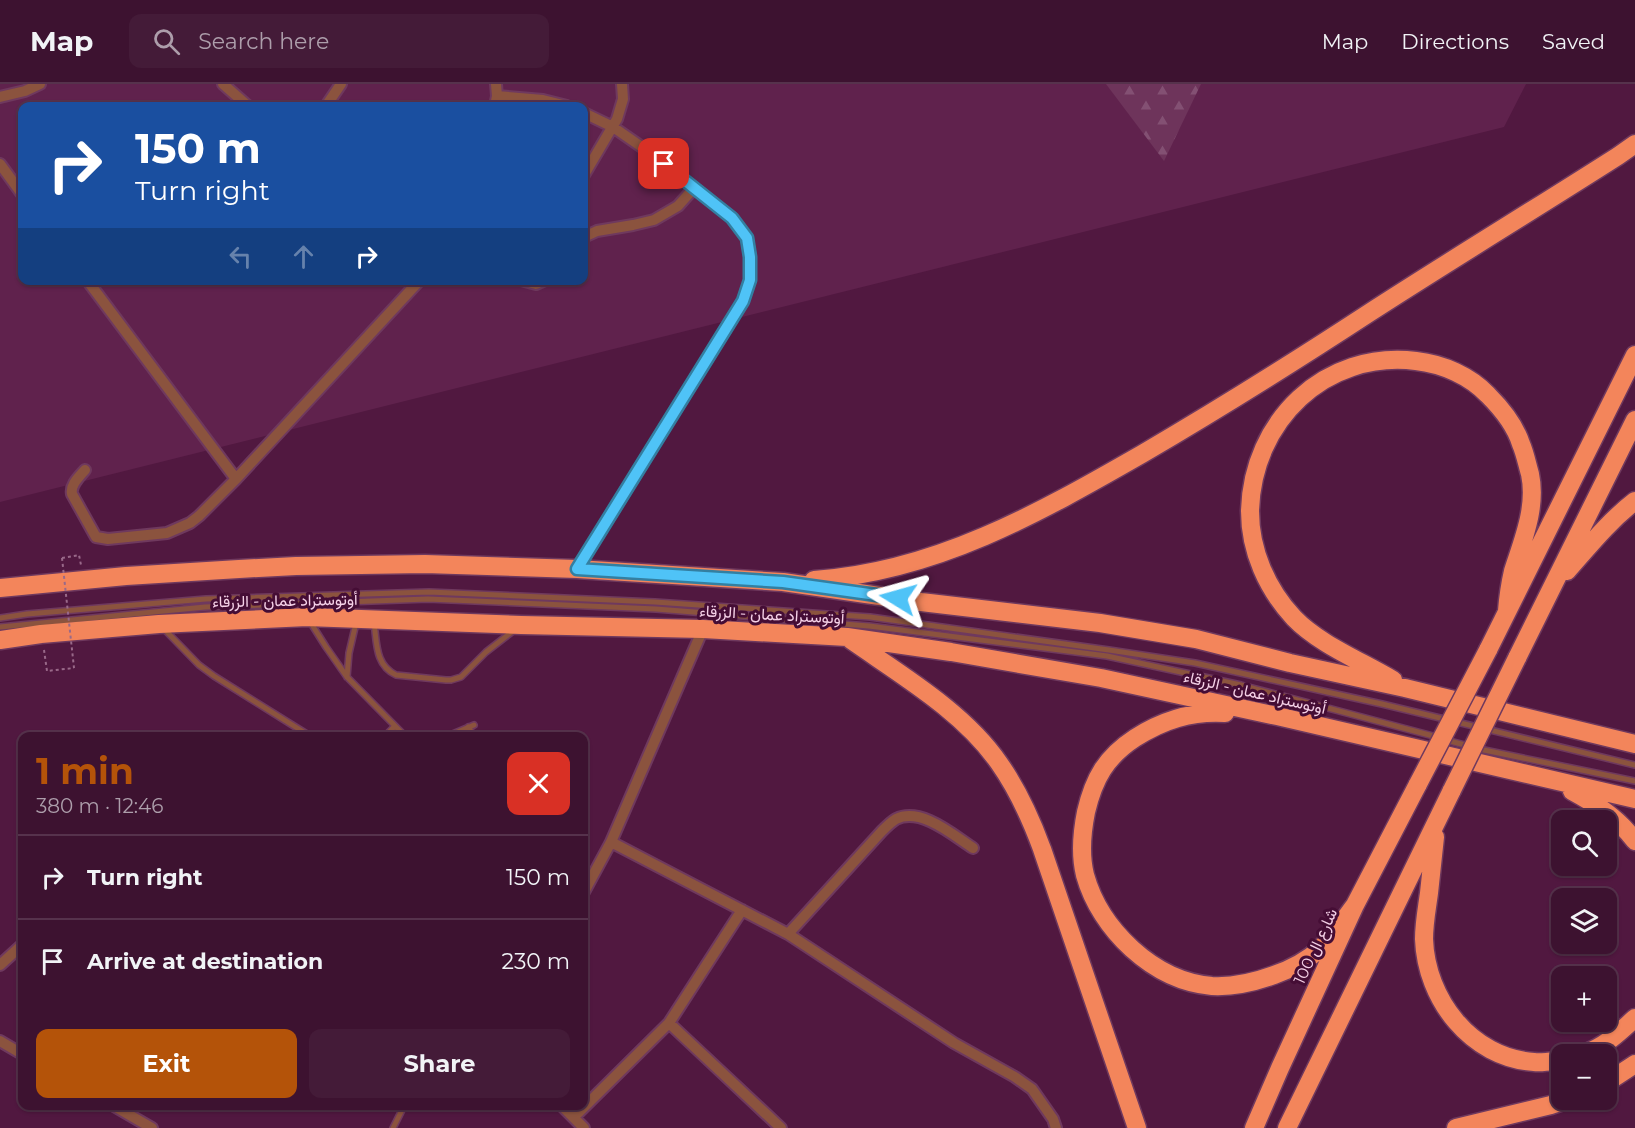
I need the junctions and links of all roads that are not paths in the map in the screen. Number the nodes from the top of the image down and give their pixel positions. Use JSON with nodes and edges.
{"nodes":[{"id":1,"x":40,"y":84,"type":"edge"},
{"id":2,"x":223,"y":84,"type":"edge"},
{"id":3,"x":341,"y":84,"type":"edge"},
{"id":4,"x":496,"y":84,"type":"edge"},
{"id":5,"x":622,"y":84,"type":"edge"},
{"id":6,"x":0,"y":97,"type":"edge"},
{"id":7,"x":496,"y":101,"type":"edge"},
{"id":8,"x":243,"y":102,"type":"edge"},
{"id":9,"x":329,"y":102,"type":"edge"},
{"id":10,"x":551,"y":102,"type":"edge"},
{"id":11,"x":588,"y":115,"type":"edge"},
{"id":12,"x":613,"y":127,"type":"junction"},
{"id":13,"x":1635,"y":144,"type":"edge"},
{"id":14,"x":0,"y":164,"type":"edge"},
{"id":15,"x":588,"y":168,"type":"edge"},
{"id":16,"x":694,"y":188,"type":"junction"},
{"id":17,"x":18,"y":189,"type":"edge"},
{"id":18,"x":588,"y":235,"type":"edge"},
{"id":19,"x":91,"y":285,"type":"edge"},
{"id":20,"x":415,"y":285,"type":"edge"},
{"id":21,"x":1635,"y":355,"type":"edge"},
{"id":22,"x":1635,"y":420,"type":"edge"},
{"id":23,"x":85,"y":470,"type":"dead end"},
{"id":24,"x":236,"y":479,"type":"junction"},
{"id":25,"x":1635,"y":501,"type":"edge"},
{"id":26,"x":577,"y":569,"type":"junction"},
{"id":27,"x":783,"y":582,"type":"junction"},
{"id":28,"x":1551,"y":587,"type":"junction"},
{"id":29,"x":0,"y":588,"type":"edge"},
{"id":30,"x":1507,"y":611,"type":"junction"},
{"id":31,"x":307,"y":616,"type":"junction"},
{"id":32,"x":0,"y":618,"type":"edge"},
{"id":33,"x":366,"y":618,"type":"junction"},
{"id":34,"x":159,"y":624,"type":"junction"},
{"id":35,"x":521,"y":625,"type":"junction"},
{"id":36,"x":0,"y":627,"type":"edge"},
{"id":37,"x":703,"y":629,"type":"junction"},
{"id":38,"x":847,"y":637,"type":"junction"},
{"id":39,"x":0,"y":640,"type":"edge"},
{"id":40,"x":347,"y":677,"type":"junction"},
{"id":41,"x":1405,"y":687,"type":"junction"},
{"id":42,"x":1277,"y":716,"type":"junction"},
{"id":43,"x":394,"y":727,"type":"junction"},
{"id":44,"x":304,"y":732,"type":"edge"},
{"id":45,"x":390,"y":732,"type":"edge"},
{"id":46,"x":400,"y":732,"type":"edge"},
{"id":47,"x":457,"y":732,"type":"edge"},
{"id":48,"x":473,"y":732,"type":"edge"},
{"id":49,"x":1635,"y":736,"type":"edge"},
{"id":50,"x":1614,"y":738,"type":"junction"},
{"id":51,"x":1635,"y":744,"type":"edge"},
{"id":52,"x":1635,"y":765,"type":"edge"},
{"id":53,"x":1552,"y":780,"type":"junction"},
{"id":54,"x":1635,"y":781,"type":"edge"},
{"id":55,"x":1635,"y":799,"type":"edge"},
{"id":56,"x":1437,"y":823,"type":"junction"},
{"id":57,"x":1635,"y":840,"type":"edge"},
{"id":58,"x":611,"y":842,"type":"junction"},
{"id":59,"x":973,"y":848,"type":"dead end"},
{"id":60,"x":588,"y":885,"type":"edge"},
{"id":61,"x":1355,"y":905,"type":"junction"},
{"id":62,"x":742,"y":910,"type":"junction"},
{"id":63,"x":788,"y":934,"type":"junction"},
{"id":64,"x":18,"y":949,"type":"edge"},
{"id":65,"x":0,"y":965,"type":"edge"},
{"id":66,"x":1635,"y":1018,"type":"edge"},
{"id":67,"x":669,"y":1023,"type":"junction"},
{"id":68,"x":0,"y":1041,"type":"edge"},
{"id":69,"x":1602,"y":1044,"type":"edge"},
{"id":70,"x":18,"y":1052,"type":"edge"},
{"id":71,"x":1551,"y":1061,"type":"edge"},
{"id":72,"x":1635,"y":1064,"type":"edge"},
{"id":73,"x":1617,"y":1076,"type":"edge"},
{"id":74,"x":588,"y":1103,"type":"edge"},
{"id":75,"x":1551,"y":1106,"type":"edge"},
{"id":76,"x":121,"y":1110,"type":"edge"},
{"id":77,"x":402,"y":1110,"type":"edge"},
{"id":78,"x":566,"y":1110,"type":"edge"},
{"id":79,"x":581,"y":1110,"type":"edge"},
{"id":80,"x":574,"y":1117,"type":"junction"},
{"id":81,"x":152,"y":1128,"type":"edge"},
{"id":82,"x":393,"y":1128,"type":"edge"},
{"id":83,"x":584,"y":1128,"type":"edge"},
{"id":84,"x":782,"y":1128,"type":"edge"},
{"id":85,"x":1056,"y":1128,"type":"edge"},
{"id":86,"x":1137,"y":1128,"type":"edge"},
{"id":87,"x":1254,"y":1128,"type":"edge"},
{"id":88,"x":1287,"y":1128,"type":"edge"},
{"id":89,"x":1456,"y":1128,"type":"edge"}],
"edges":[{"from":1,"to":6,"type":"street"},
{"from":2,"to":8,"type":"street"},
{"from":3,"to":9,"type":"street"},
{"from":4,"to":7,"type":"street"},
{"from":5,"to":12,"type":"street"},
{"from":7,"to":10,"type":"street"},
{"from":11,"to":12,"type":"street"},
{"from":12,"to":15,"type":"street"},
{"from":12,"to":16,"type":"street"},
{"from":13,"to":27,"type":"highway"},
{"from":14,"to":17,"type":"street"},
{"from":16,"to":18,"type":"street"},
{"from":16,"to":26,"type":"street"},
{"from":19,"to":24,"type":"street"},
{"from":20,"to":24,"type":"street"},
{"from":21,"to":30,"type":"highway","name":"شارع ال 100"},
{"from":22,"to":28,"type":"highway"},
{"from":23,"to":24,"type":"street"},
{"from":25,"to":28,"type":"highway"},
{"from":26,"to":27,"type":"highway","name":"أوتوستراد عمان - الزرقاء"},
{"from":26,"to":29,"type":"highway","name":"أوتوستراد عمان - الزرقاء"},
{"from":27,"to":41,"type":"highway","name":"أوتوستراد عمان - الزرقاء"},
{"from":28,"to":56,"type":"highway","bridge":true},
{"from":30,"to":41,"type":"highway"},
{"from":30,"to":61,"type":"highway","name":"شارع ال 100","bridge":true},
{"from":31,"to":33,"type":"highway","name":"أوتوستراد عمان - الزرقاء"},
{"from":31,"to":34,"type":"highway","name":"أوتوستراد عمان - الزرقاء"},
{"from":31,"to":40,"type":"lane"},
{"from":32,"to":52,"type":"lane"},
{"from":33,"to":35,"type":"highway","name":"أوتوستراد عمان - الزرقاء"},
{"from":33,"to":35,"type":"lane"},
{"from":33,"to":40,"type":"lane"},
{"from":34,"to":39,"type":"highway","name":"أوتوستراد عمان - الزرقاء"},
{"from":34,"to":44,"type":"lane"},
{"from":35,"to":37,"type":"highway","name":"أوتوستراد عمان - الزرقاء"},
{"from":36,"to":54,"type":"lane"},
{"from":37,"to":38,"type":"highway","name":"أوتوستراد عمان - الزرقاء"},
{"from":37,"to":58,"type":"street"},
{"from":38,"to":42,"type":"highway","name":"أوتوستراد عمان - الزرقاء"},
{"from":38,"to":86,"type":"highway"},
{"from":40,"to":43,"type":"lane"},
{"from":41,"to":50,"type":"highway","name":"أوتوستراد عمان - الزرقاء"},
{"from":42,"to":53,"type":"highway","name":"أوتوستراد عمان - الزرقاء"},
{"from":42,"to":61,"type":"highway"},
{"from":43,"to":45,"type":"lane"},
{"from":43,"to":46,"type":"lane"},
{"from":47,"to":48,"type":"lane"},
{"from":49,"to":50,"type":"highway"},
{"from":50,"to":51,"type":"highway","name":"أوتوستراد عمان - الزرقاء"},
{"from":53,"to":55,"type":"highway","name":"أوتوستراد عمان - الزرقاء"},
{"from":53,"to":57,"type":"highway"},
{"from":56,"to":71,"type":"highway"},
{"from":56,"to":88,"type":"highway"},
{"from":58,"to":60,"type":"street"},
{"from":58,"to":62,"type":"street"},
{"from":59,"to":63,"type":"street"},
{"from":61,"to":87,"type":"highway","name":"شارع ال 100"},
{"from":62,"to":63,"type":"street"},
{"from":62,"to":67,"type":"street"},
{"from":63,"to":85,"type":"street"},
{"from":64,"to":65,"type":"street"},
{"from":66,"to":69,"type":"highway"},
{"from":67,"to":74,"type":"street"},
{"from":67,"to":84,"type":"street"},
{"from":68,"to":70,"type":"street"},
{"from":72,"to":73,"type":"highway"},
{"from":75,"to":89,"type":"highway"},
{"from":76,"to":81,"type":"street"},
{"from":77,"to":82,"type":"lane"},
{"from":78,"to":80,"type":"street"},
{"from":79,"to":80,"type":"street"},
{"from":80,"to":83,"type":"street"}]}
